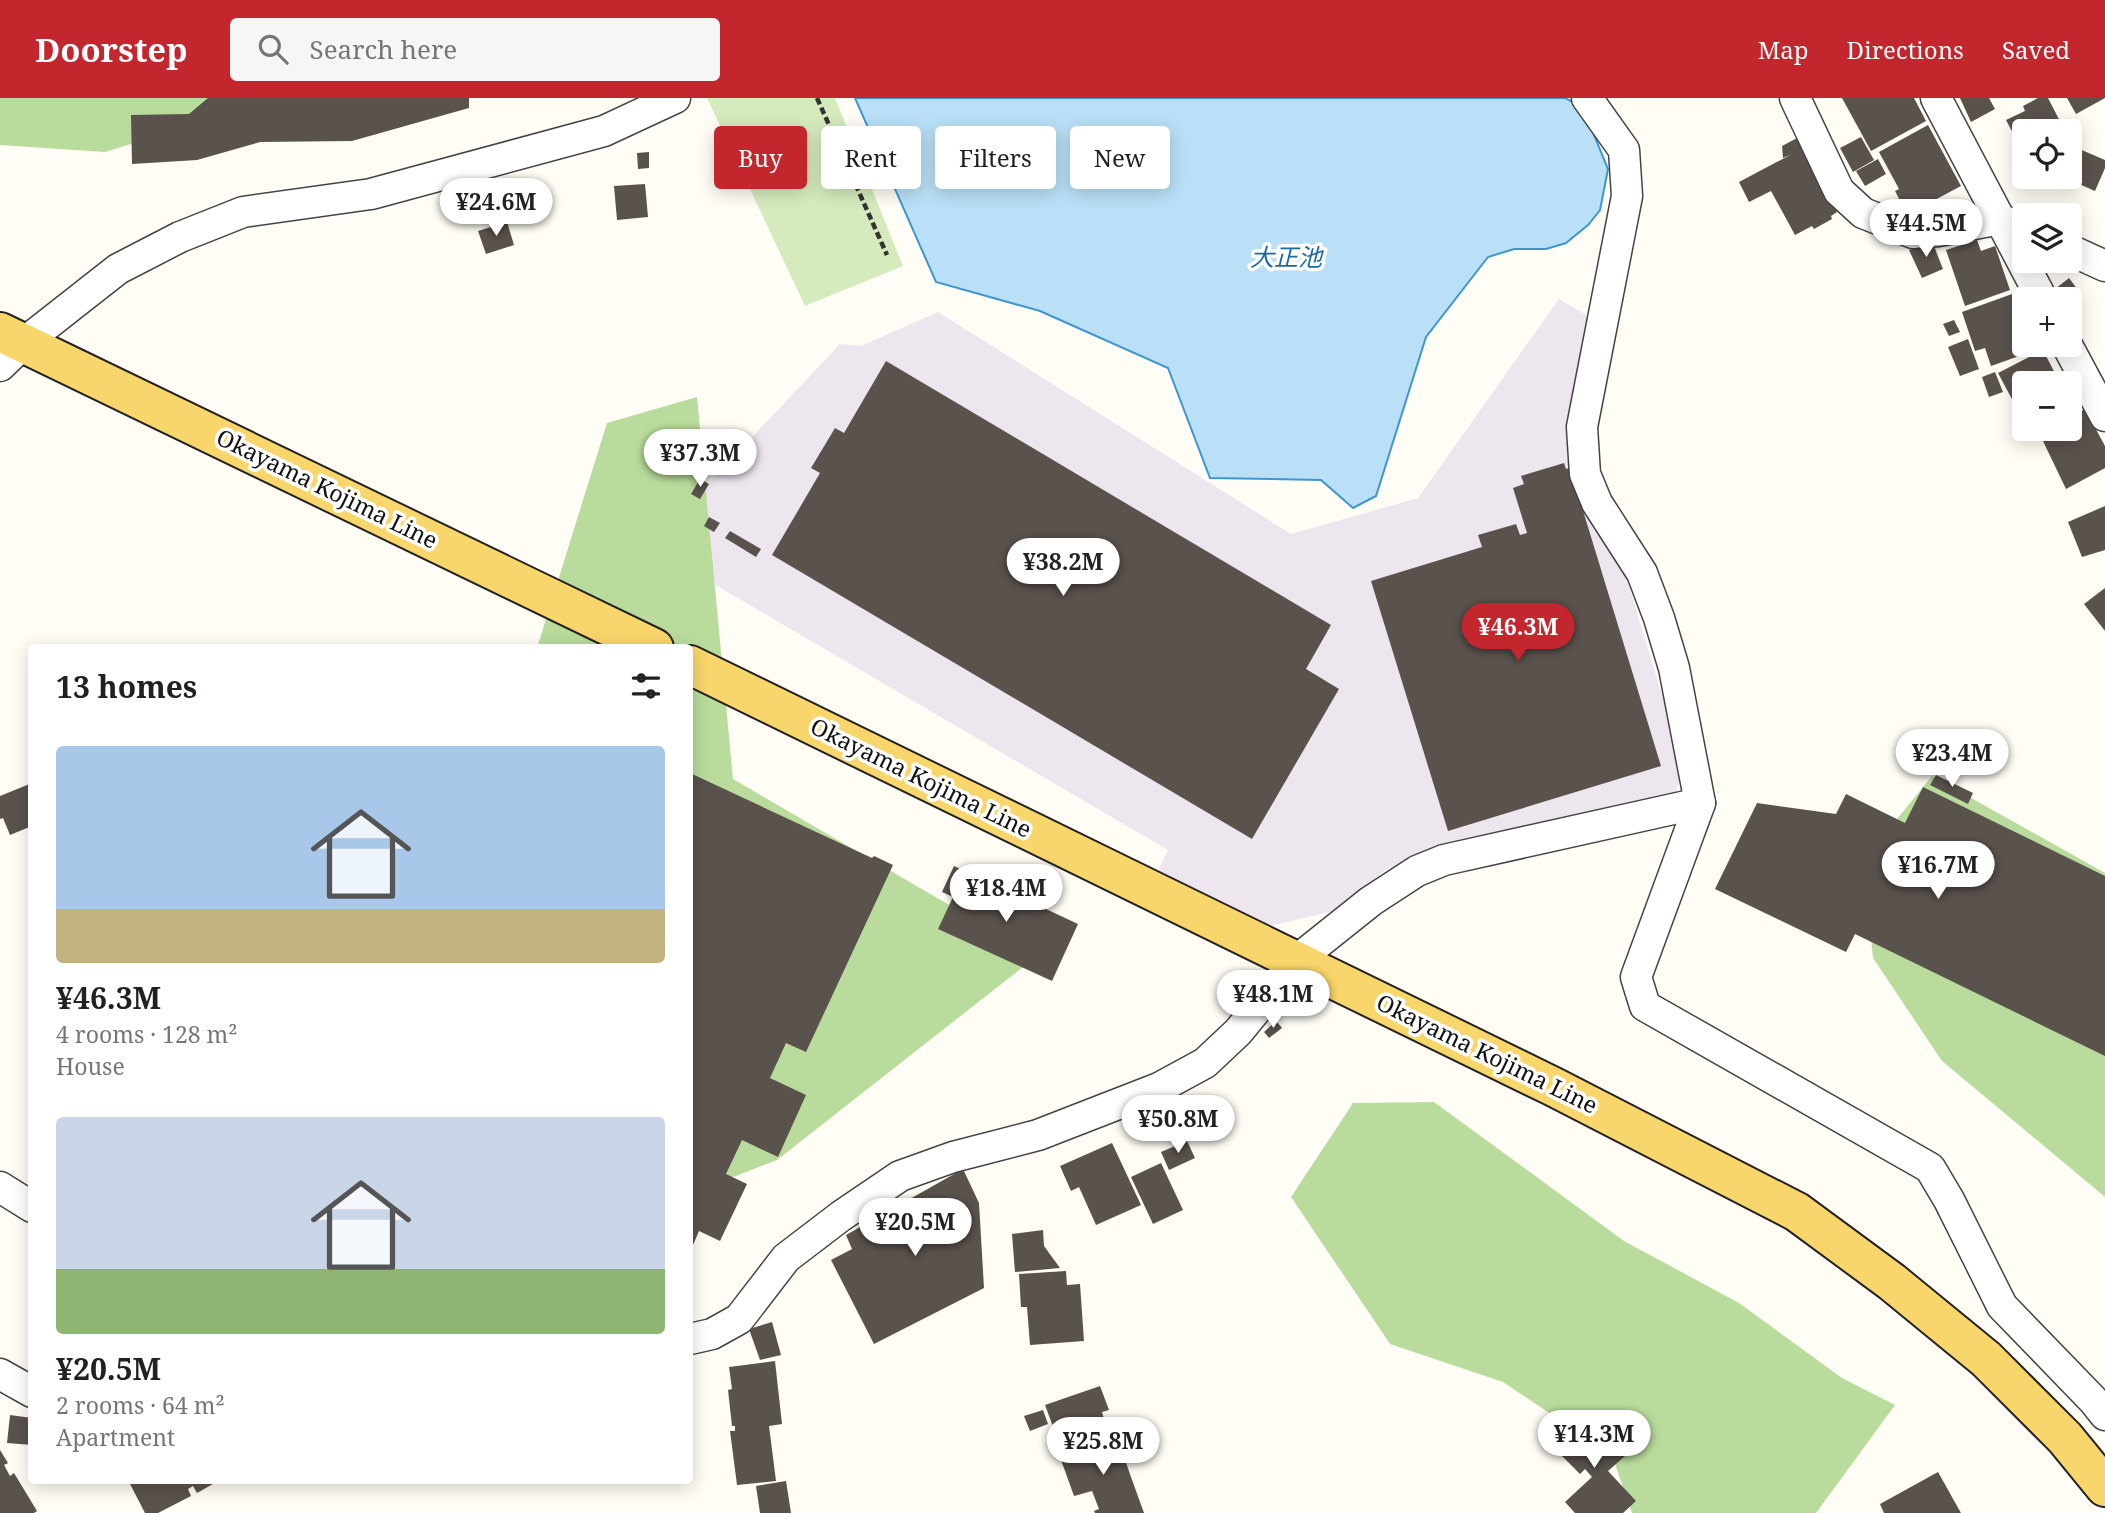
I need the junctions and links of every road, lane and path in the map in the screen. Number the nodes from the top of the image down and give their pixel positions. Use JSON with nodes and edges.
{"nodes":[{"id":1,"x":675,"y":98,"type":"edge"},
{"id":2,"x":817,"y":98,"type":"edge"},
{"id":3,"x":1587,"y":98,"type":"edge"},
{"id":4,"x":1795,"y":98,"type":"edge"},
{"id":5,"x":1936,"y":98,"type":"edge"},
{"id":6,"x":2012,"y":225,"type":"edge"},
{"id":7,"x":887,"y":255,"type":"dead end"},
{"id":8,"x":2082,"y":255,"type":"edge"},
{"id":9,"x":2105,"y":266,"type":"edge"},
{"id":10,"x":8,"y":347,"type":"edge"},
{"id":11,"x":2073,"y":357,"type":"edge"},
{"id":12,"x":2105,"y":416,"type":"edge"},
{"id":13,"x":645,"y":644,"type":"edge"},
{"id":14,"x":693,"y":666,"type":"edge"},
{"id":15,"x":1700,"y":803,"type":"junction"},
{"id":16,"x":1297,"y":960,"type":"junction"},
{"id":17,"x":0,"y":1187,"type":"edge"},
{"id":18,"x":28,"y":1204,"type":"edge"},
{"id":19,"x":693,"y":1338,"type":"edge"},
{"id":20,"x":0,"y":1374,"type":"edge"},
{"id":21,"x":28,"y":1390,"type":"edge"},
{"id":22,"x":2105,"y":1415,"type":"edge"},
{"id":23,"x":2105,"y":1487,"type":"edge"}],
"edges":[{"from":1,"to":10,"type":"street"},
{"from":2,"to":7,"type":"path"},
{"from":3,"to":15,"type":"street"},
{"from":4,"to":6,"type":"street"},
{"from":5,"to":6,"type":"street"},
{"from":8,"to":9,"type":"street"},
{"from":10,"to":13,"type":"main road","name":"Okayama Kojima Line"},
{"from":11,"to":12,"type":"street"},
{"from":14,"to":16,"type":"main road","name":"Okayama Kojima Line"},
{"from":15,"to":16,"type":"street"},
{"from":15,"to":22,"type":"street"},
{"from":16,"to":19,"type":"street"},
{"from":16,"to":23,"type":"main road","name":"Okayama Kojima Line"},
{"from":17,"to":18,"type":"street"},
{"from":20,"to":21,"type":"street"}]}
